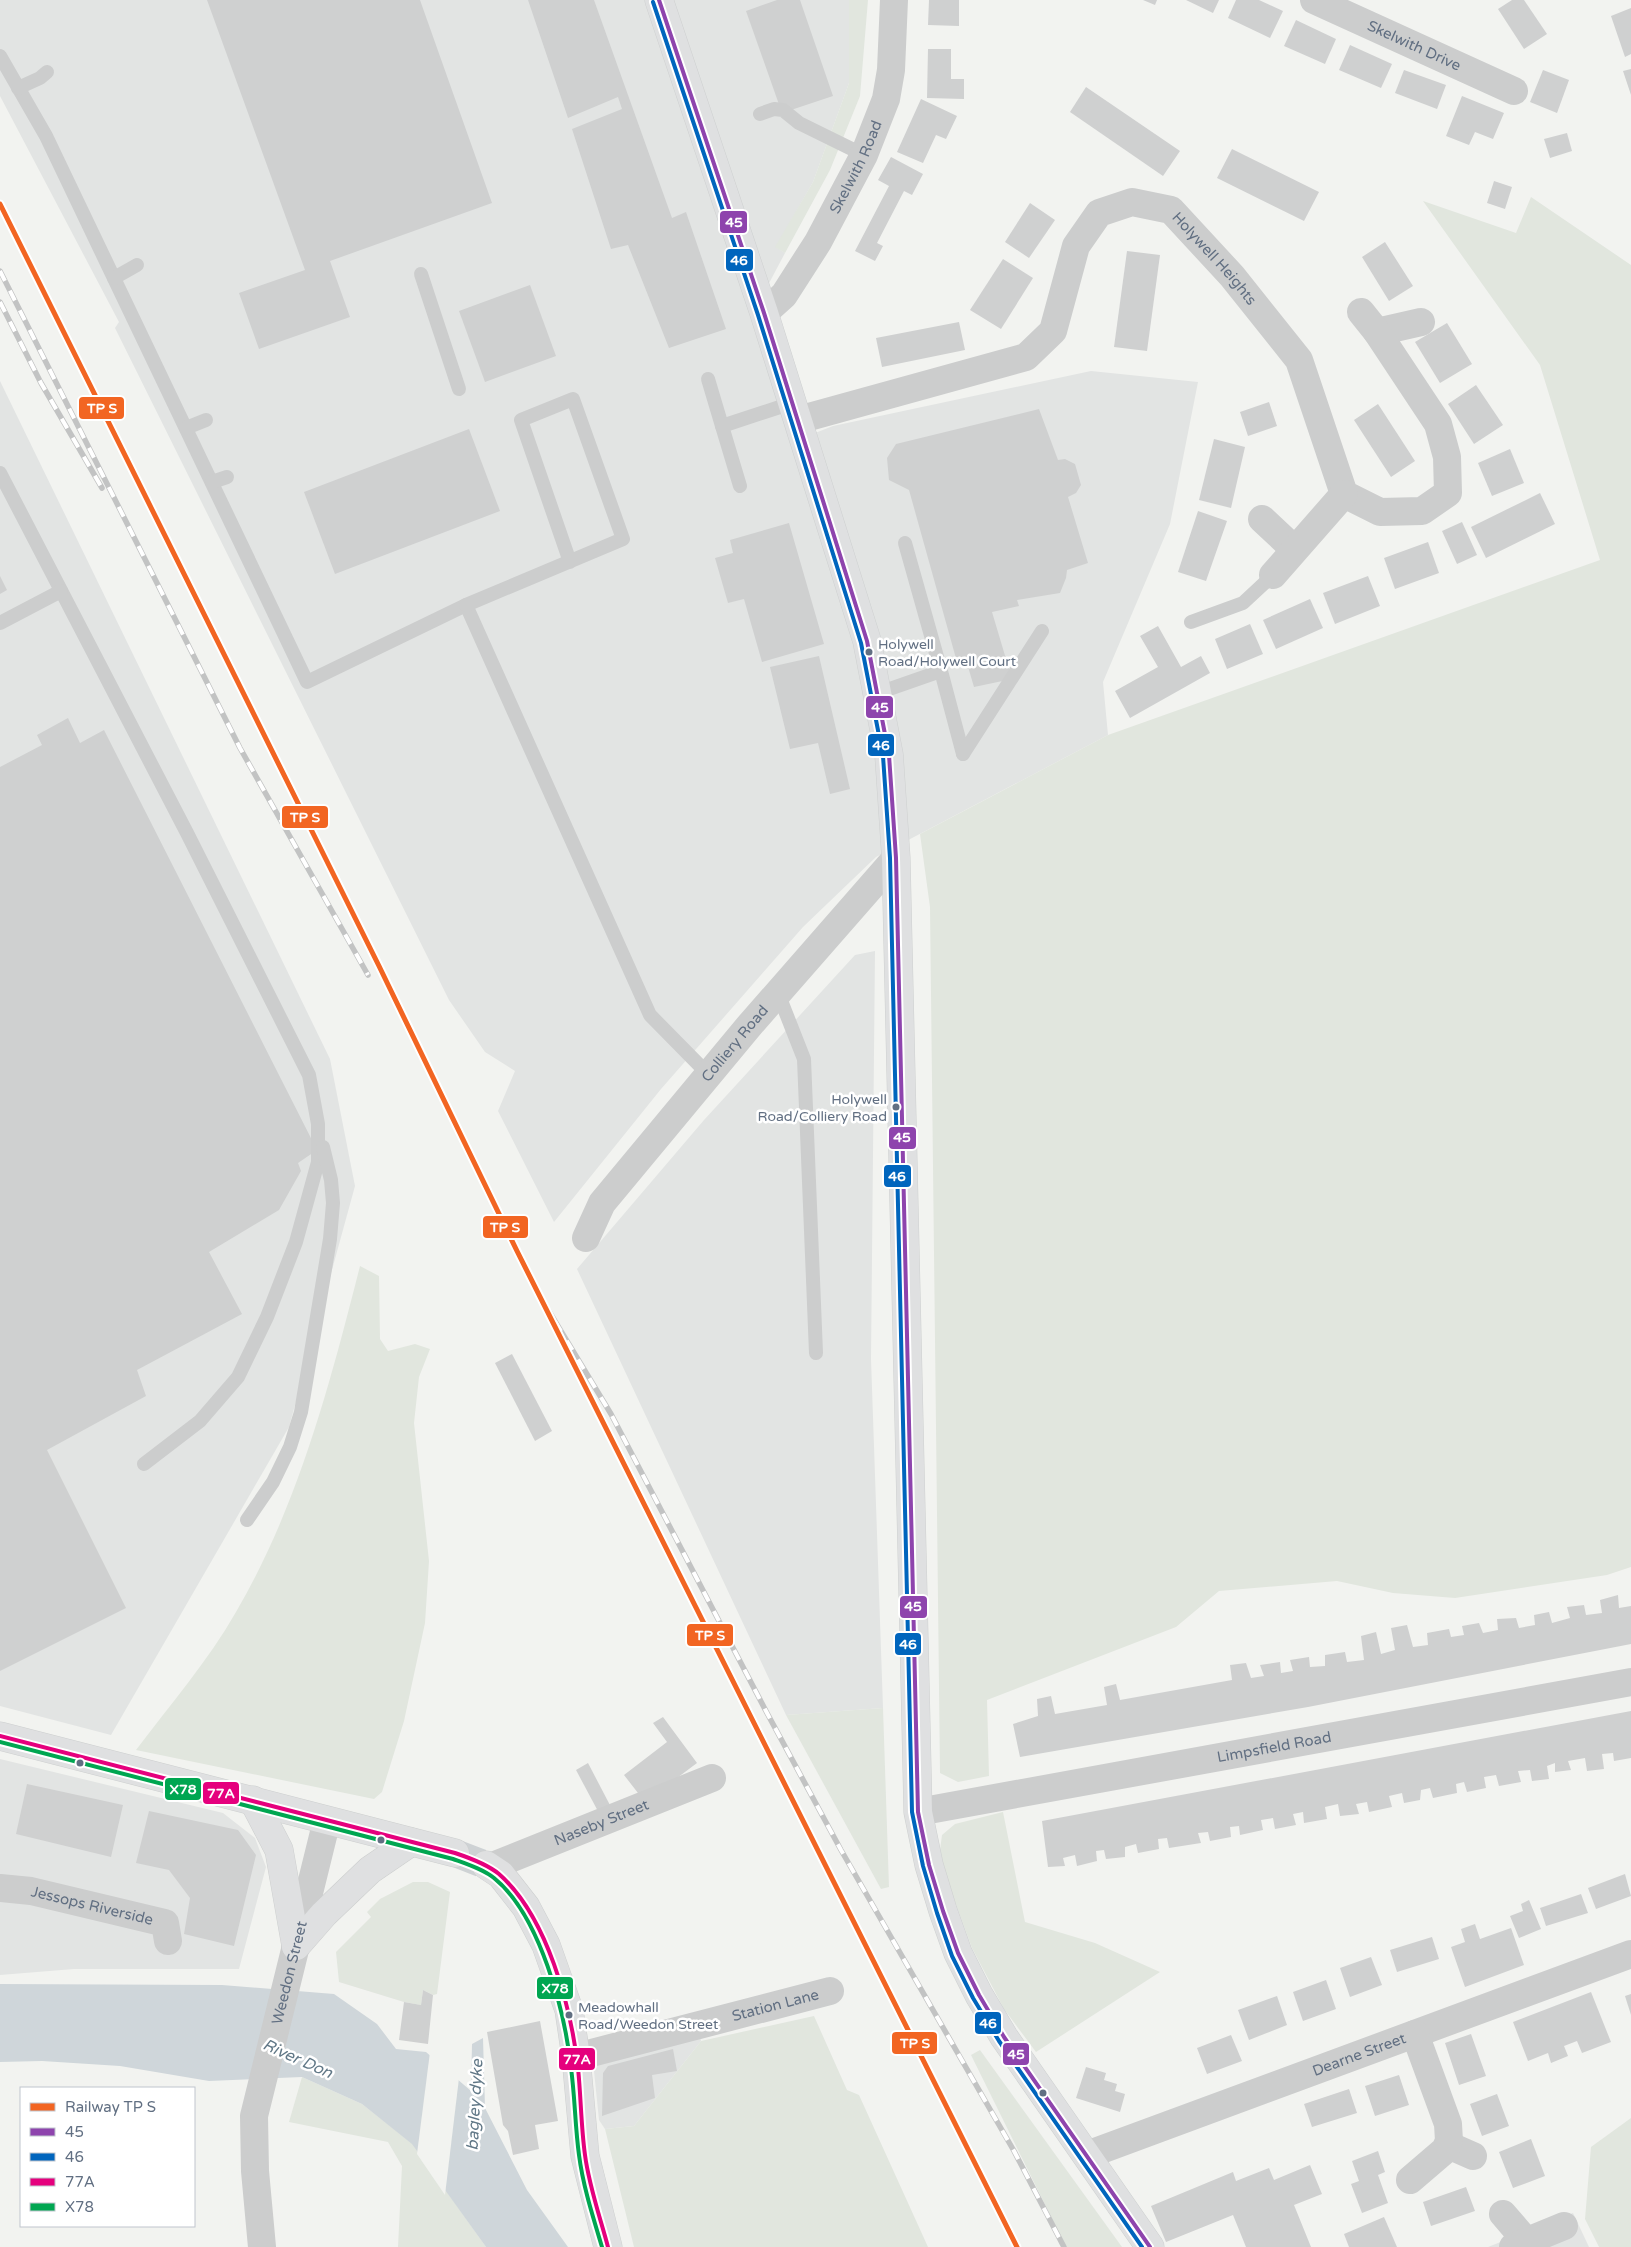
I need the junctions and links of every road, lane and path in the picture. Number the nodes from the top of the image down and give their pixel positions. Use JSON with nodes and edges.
{"nodes":[{"id":1,"x":659,"y":0,"type":"edge"},
{"id":2,"x":894,"y":0,"type":"edge"},
{"id":3,"x":1314,"y":0,"type":"edge"},
{"id":4,"x":0,"y":56,"type":"edge"},
{"id":5,"x":47,"y":72,"type":"dead end"},
{"id":6,"x":18,"y":88,"type":"junction"},
{"id":7,"x":1514,"y":91,"type":"dead end"},
{"id":8,"x":760,"y":114,"type":"dead end"},
{"id":9,"x":864,"y":155,"type":"junction"},
{"id":10,"x":137,"y":265,"type":"dead end"},
{"id":11,"x":421,"y":274,"type":"dead end"},
{"id":12,"x":114,"y":278,"type":"junction"},
{"id":13,"x":764,"y":313,"type":"junction"},
{"id":14,"x":1421,"y":322,"type":"dead end"},
{"id":15,"x":708,"y":379,"type":"dead end"},
{"id":16,"x":459,"y":390,"type":"dead end"},
{"id":17,"x":795,"y":412,"type":"junction"},
{"id":18,"x":206,"y":420,"type":"dead end"},
{"id":19,"x":722,"y":426,"type":"junction"},
{"id":20,"x":186,"y":428,"type":"junction"},
{"id":21,"x":0,"y":473,"type":"edge"},
{"id":22,"x":228,"y":477,"type":"dead end"},
{"id":23,"x":212,"y":482,"type":"junction"},
{"id":24,"x":740,"y":486,"type":"dead end"},
{"id":25,"x":1344,"y":494,"type":"junction"},
{"id":26,"x":1262,"y":519,"type":"dead end"},
{"id":27,"x":905,"y":543,"type":"dead end"},
{"id":28,"x":1294,"y":549,"type":"junction"},
{"id":29,"x":570,"y":562,"type":"junction"},
{"id":30,"x":1273,"y":575,"type":"joint"},
{"id":31,"x":61,"y":590,"type":"junction"},
{"id":32,"x":466,"y":605,"type":"junction"},
{"id":33,"x":1190,"y":622,"type":"dead end"},
{"id":34,"x":0,"y":623,"type":"edge"},
{"id":35,"x":1042,"y":631,"type":"dead end"},
{"id":36,"x":941,"y":671,"type":"junction"},
{"id":37,"x":878,"y":693,"type":"junction"},
{"id":38,"x":896,"y":858,"type":"junction"},
{"id":39,"x":778,"y":993,"type":"junction"},
{"id":40,"x":709,"y":1075,"type":"junction"},
{"id":41,"x":318,"y":1124,"type":"junction"},
{"id":42,"x":586,"y":1238,"type":"dead end"},
{"id":43,"x":816,"y":1353,"type":"dead end"},
{"id":44,"x":144,"y":1464,"type":"dead end"},
{"id":45,"x":247,"y":1520,"type":"dead end"},
{"id":46,"x":1631,"y":1682,"type":"edge"},
{"id":47,"x":0,"y":1736,"type":"edge"},
{"id":48,"x":712,"y":1778,"type":"dead end"},
{"id":49,"x":252,"y":1800,"type":"junction"},
{"id":50,"x":918,"y":1812,"type":"junction"},
{"id":51,"x":327,"y":1820,"type":"junction"},
{"id":52,"x":411,"y":1842,"type":"junction"},
{"id":53,"x":455,"y":1853,"type":"tunnel mouth"},
{"id":54,"x":488,"y":1866,"type":"joint"},
{"id":55,"x":0,"y":1888,"type":"edge"},
{"id":56,"x":168,"y":1941,"type":"dead end"},
{"id":57,"x":1631,"y":1954,"type":"edge"},
{"id":58,"x":293,"y":1958,"type":"junction"},
{"id":59,"x":830,"y":1992,"type":"dead end"},
{"id":60,"x":1415,"y":2034,"type":"junction"},
{"id":61,"x":576,"y":2057,"type":"junction"},
{"id":62,"x":1448,"y":2145,"type":"junction"},
{"id":63,"x":1087,"y":2155,"type":"junction"},
{"id":64,"x":1473,"y":2156,"type":"dead end"},
{"id":65,"x":1410,"y":2180,"type":"dead end"},
{"id":66,"x":1503,"y":2214,"type":"dead end"},
{"id":67,"x":1564,"y":2226,"type":"dead end"},
{"id":68,"x":1520,"y":2245,"type":"edge"},
{"id":69,"x":262,"y":2247,"type":"edge"},
{"id":70,"x":608,"y":2247,"type":"edge"},
{"id":71,"x":1150,"y":2247,"type":"edge"}],
"edges":[{"from":1,"to":13,"type":"main road"},
{"from":2,"to":9,"type":"street","name":"Skelwith Road"},
{"from":3,"to":7,"type":"street","name":"Skelwith Drive"},
{"from":4,"to":6,"type":"lane"},
{"from":5,"to":6,"type":"lane"},
{"from":6,"to":12,"type":"lane"},
{"from":8,"to":9,"type":"lane"},
{"from":9,"to":13,"type":"street","name":"Skelwith Road"},
{"from":10,"to":12,"type":"lane"},
{"from":11,"to":16,"type":"lane"},
{"from":12,"to":20,"type":"lane"},
{"from":13,"to":17,"type":"main road"},
{"from":14,"to":25,"type":"street"},
{"from":15,"to":19,"type":"lane"},
{"from":17,"to":19,"type":"lane"},
{"from":17,"to":25,"type":"street","name":"Holywell Heights"},
{"from":17,"to":37,"type":"main road"},
{"from":18,"to":20,"type":"lane"},
{"from":19,"to":24,"type":"lane"},
{"from":20,"to":23,"type":"lane"},
{"from":21,"to":31,"type":"lane"},
{"from":22,"to":23,"type":"lane"},
{"from":23,"to":32,"type":"lane"},
{"from":25,"to":28,"type":"street"},
{"from":26,"to":28,"type":"street"},
{"from":27,"to":36,"type":"lane"},
{"from":28,"to":30,"type":"street"},
{"from":29,"to":29,"type":"lane"},
{"from":29,"to":32,"type":"lane"},
{"from":30,"to":33,"type":"lane"},
{"from":31,"to":34,"type":"lane"},
{"from":31,"to":41,"type":"lane"},
{"from":32,"to":40,"type":"lane"},
{"from":35,"to":36,"type":"lane"},
{"from":36,"to":37,"type":"lane"},
{"from":37,"to":38,"type":"main road"},
{"from":38,"to":39,"type":"street","name":"Colliery Road"},
{"from":38,"to":50,"type":"main road"},
{"from":39,"to":40,"type":"street","name":"Colliery Road"},
{"from":39,"to":43,"type":"lane"},
{"from":40,"to":42,"type":"street","name":"Colliery Road"},
{"from":41,"to":44,"type":"lane"},
{"from":41,"to":45,"type":"lane"},
{"from":46,"to":50,"type":"street","name":"Limpsfield Road"},
{"from":47,"to":49,"type":"main road"},
{"from":48,"to":54,"type":"street","name":"Naseby Street"},
{"from":49,"to":51,"type":"main road"},
{"from":49,"to":58,"type":"main road"},
{"from":50,"to":63,"type":"main road"},
{"from":51,"to":52,"type":"main road"},
{"from":51,"to":58,"type":"street","name":"Weedon Street"},
{"from":52,"to":53,"type":"main road"},
{"from":52,"to":58,"type":"main road"},
{"from":54,"to":61,"type":"main road"},
{"from":55,"to":56,"type":"street","name":"Jessops Riverside"},
{"from":57,"to":60,"type":"street","name":"Dearne Street"},
{"from":58,"to":69,"type":"street","name":"Weedon Street"},
{"from":59,"to":61,"type":"street","name":"Station Lane"},
{"from":60,"to":62,"type":"street"},
{"from":60,"to":63,"type":"street","name":"Dearne Street"},
{"from":61,"to":70,"type":"main road"},
{"from":62,"to":64,"type":"street"},
{"from":62,"to":65,"type":"street"},
{"from":63,"to":71,"type":"main road"},
{"from":66,"to":68,"type":"street"},
{"from":67,"to":68,"type":"street"}]}
